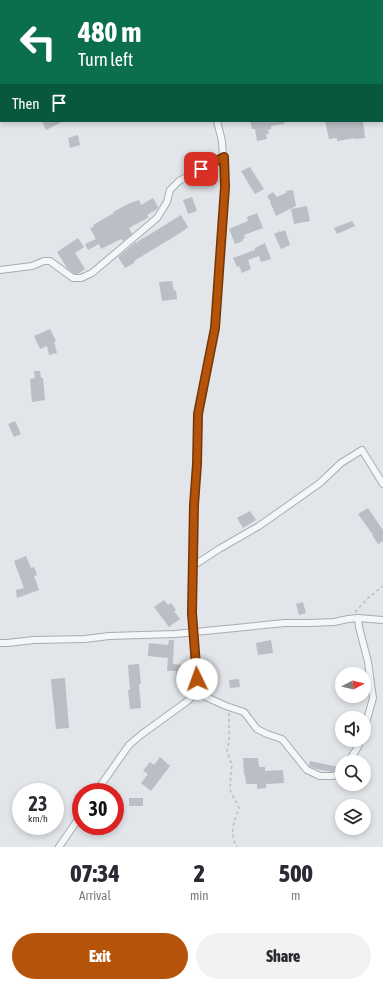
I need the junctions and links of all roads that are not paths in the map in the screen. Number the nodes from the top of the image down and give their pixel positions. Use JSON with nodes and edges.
{"nodes":[{"id":1,"x":217,"y":122,"type":"edge"},
{"id":2,"x":224,"y":157,"type":"junction"},
{"id":3,"x":0,"y":270,"type":"edge"},
{"id":4,"x":383,"y":484,"type":"edge"},
{"id":5,"x":193,"y":566,"type":"junction"},
{"id":6,"x":358,"y":618,"type":"junction"},
{"id":7,"x":383,"y":620,"type":"edge"},
{"id":8,"x":193,"y":632,"type":"junction"},
{"id":9,"x":0,"y":643,"type":"edge"},
{"id":10,"x":195,"y":692,"type":"junction"},
{"id":11,"x":369,"y":711,"type":"edge"},
{"id":12,"x":335,"y":775,"type":"edge"},
{"id":13,"x":102,"y":783,"type":"edge"},
{"id":14,"x":72,"y":828,"type":"edge"},
{"id":15,"x":60,"y":847,"type":"edge"}],
"edges":[{"from":1,"to":2,"type":"street"},
{"from":2,"to":3,"type":"street"},
{"from":2,"to":5,"type":"street"},
{"from":4,"to":5,"type":"street"},
{"from":5,"to":8,"type":"street"},
{"from":6,"to":7,"type":"street"},
{"from":6,"to":8,"type":"street"},
{"from":6,"to":11,"type":"street"},
{"from":8,"to":9,"type":"street"},
{"from":8,"to":10,"type":"street"},
{"from":10,"to":12,"type":"street"},
{"from":10,"to":13,"type":"street"},
{"from":14,"to":15,"type":"street"}]}
